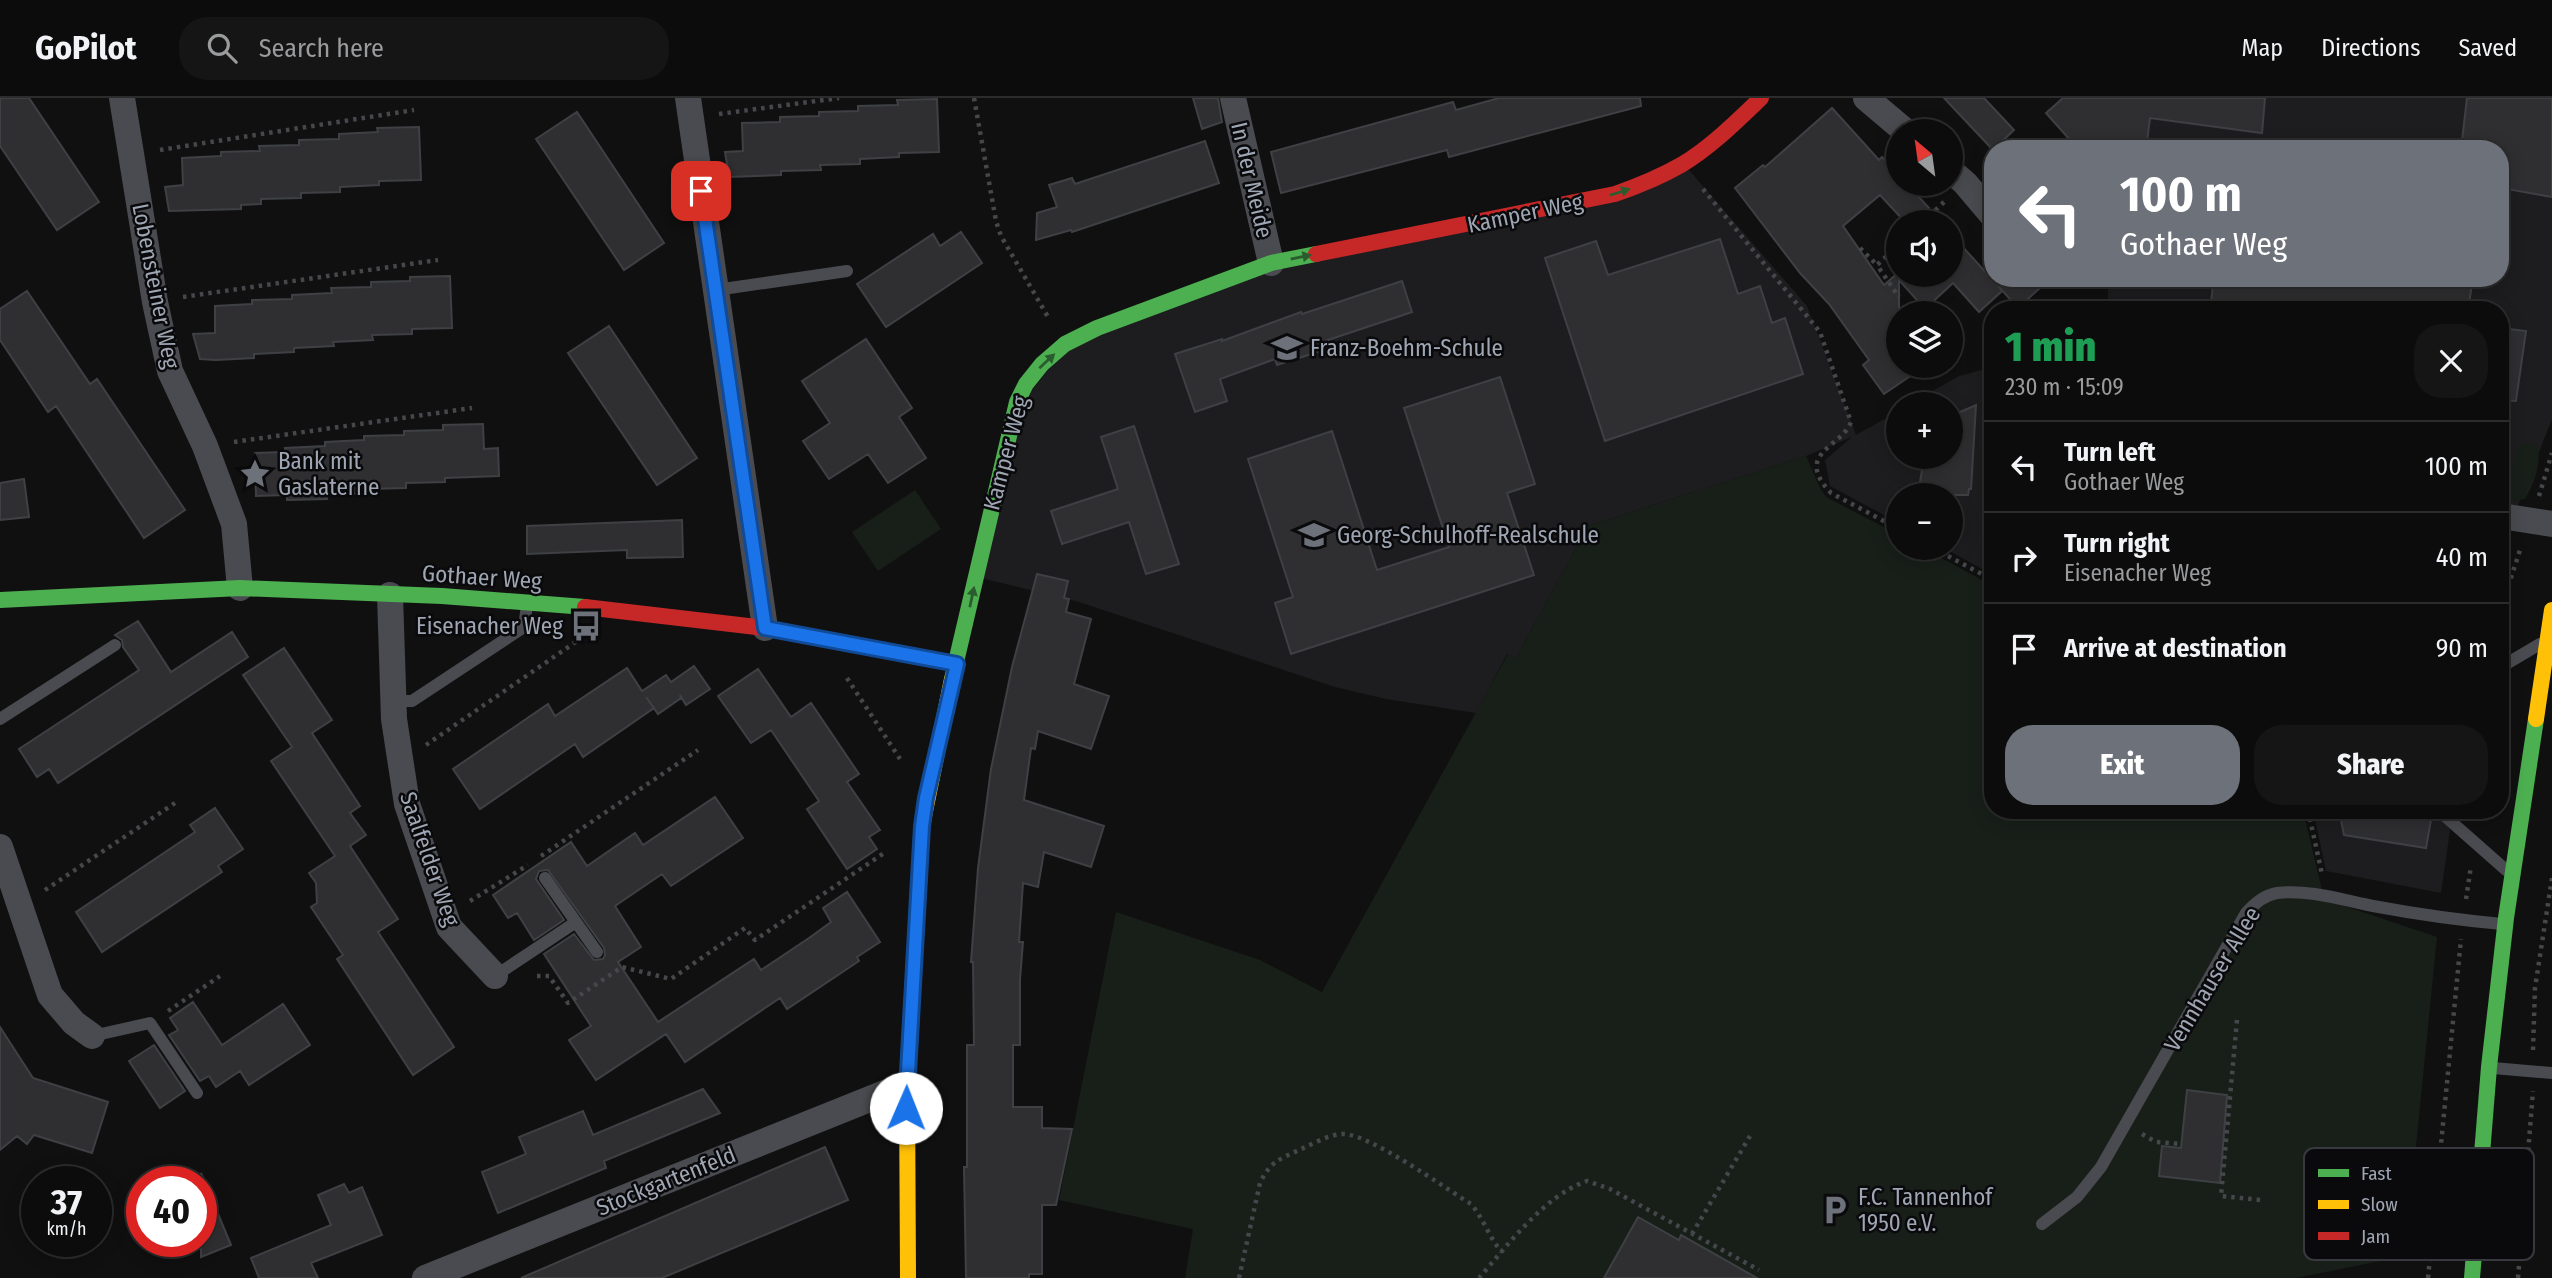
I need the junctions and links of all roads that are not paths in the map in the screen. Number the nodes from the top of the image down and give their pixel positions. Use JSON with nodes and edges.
{"nodes":[{"id":1,"x":122,"y":98,"type":"edge"},
{"id":2,"x":1233,"y":98,"type":"edge"},
{"id":3,"x":1761,"y":98,"type":"edge"},
{"id":4,"x":1866,"y":98,"type":"edge"},
{"id":5,"x":689,"y":108,"type":"edge"},
{"id":6,"x":1891,"y":119,"type":"edge"},
{"id":7,"x":1964,"y":182,"type":"edge"},
{"id":8,"x":1984,"y":198,"type":"edge"},
{"id":9,"x":1271,"y":263,"type":"junction"},
{"id":10,"x":847,"y":271,"type":"dead end"},
{"id":11,"x":716,"y":290,"type":"junction"},
{"id":12,"x":2509,"y":517,"type":"edge"},
{"id":13,"x":2552,"y":524,"type":"edge"},
{"id":14,"x":240,"y":588,"type":"junction"},
{"id":15,"x":390,"y":595,"type":"junction"},
{"id":16,"x":0,"y":600,"type":"edge"},
{"id":17,"x":528,"y":602,"type":"junction"},
{"id":18,"x":2552,"y":610,"type":"edge"},
{"id":19,"x":765,"y":628,"type":"junction"},
{"id":20,"x":2546,"y":640,"type":"junction"},
{"id":21,"x":115,"y":645,"type":"dead end"},
{"id":22,"x":2509,"y":662,"type":"edge"},
{"id":23,"x":957,"y":664,"type":"junction"},
{"id":24,"x":393,"y":701,"type":"junction"},
{"id":25,"x":0,"y":719,"type":"edge"},
{"id":26,"x":2448,"y":819,"type":"edge"},
{"id":27,"x":0,"y":847,"type":"edge"},
{"id":28,"x":2512,"y":876,"type":"junction"},
{"id":29,"x":545,"y":878,"type":"dead end"},
{"id":30,"x":576,"y":922,"type":"junction"},
{"id":31,"x":2506,"y":925,"type":"junction"},
{"id":32,"x":597,"y":952,"type":"dead end"},
{"id":33,"x":495,"y":976,"type":"joint"},
{"id":34,"x":92,"y":1037,"type":"joint"},
{"id":35,"x":2490,"y":1068,"type":"junction"},
{"id":36,"x":2552,"y":1073,"type":"edge"},
{"id":37,"x":907,"y":1084,"type":"junction"},
{"id":38,"x":197,"y":1093,"type":"dead end"},
{"id":39,"x":2483,"y":1148,"type":"edge"},
{"id":40,"x":2042,"y":1224,"type":"dead end"},
{"id":41,"x":2474,"y":1260,"type":"edge"},
{"id":42,"x":425,"y":1278,"type":"edge"},
{"id":43,"x":908,"y":1278,"type":"edge"},
{"id":44,"x":2472,"y":1278,"type":"edge"}],
"edges":[{"from":1,"to":14,"type":"street","name":"Lobensteiner Weg"},
{"from":2,"to":9,"type":"street","name":"In der Meide"},
{"from":9,"to":3,"type":"street","name":"Kamper Weg","one_way":true},
{"from":4,"to":6,"type":"street"},
{"from":5,"to":11,"type":"street"},
{"from":7,"to":8,"type":"street"},
{"from":23,"to":9,"type":"street","name":"Kamper Weg","one_way":true},
{"from":10,"to":11,"type":"lane"},
{"from":11,"to":19,"type":"street"},
{"from":12,"to":13,"type":"street"},
{"from":14,"to":15,"type":"street","name":"Gothaer Weg"},
{"from":14,"to":16,"type":"street","name":"Gothaer Weg"},
{"from":15,"to":17,"type":"street","name":"Gothaer Weg"},
{"from":15,"to":24,"type":"street","name":"Saalfelder Weg"},
{"from":17,"to":19,"type":"street","name":"Gothaer Weg"},
{"from":17,"to":24,"type":"lane"},
{"from":18,"to":20,"type":"street"},
{"from":19,"to":23,"type":"street","name":"Gothaer Weg"},
{"from":20,"to":22,"type":"lane"},
{"from":20,"to":28,"type":"street"},
{"from":21,"to":25,"type":"lane"},
{"from":23,"to":37,"type":"street","name":"Kamper Weg"},
{"from":24,"to":33,"type":"street","name":"Saalfelder Weg"},
{"from":26,"to":28,"type":"lane"},
{"from":27,"to":34,"type":"street"},
{"from":28,"to":31,"type":"street"},
{"from":29,"to":30,"type":"lane"},
{"from":30,"to":32,"type":"lane"},
{"from":30,"to":33,"type":"lane"},
{"from":31,"to":35,"type":"street"},
{"from":31,"to":40,"type":"lane","name":"Vennhauser Allee"},
{"from":34,"to":38,"type":"lane"},
{"from":35,"to":36,"type":"lane"},
{"from":35,"to":39,"type":"street"},
{"from":37,"to":42,"type":"street","name":"Stockgartenfeld"},
{"from":37,"to":43,"type":"street","name":"Kamper Weg"},
{"from":41,"to":44,"type":"street"}]}
